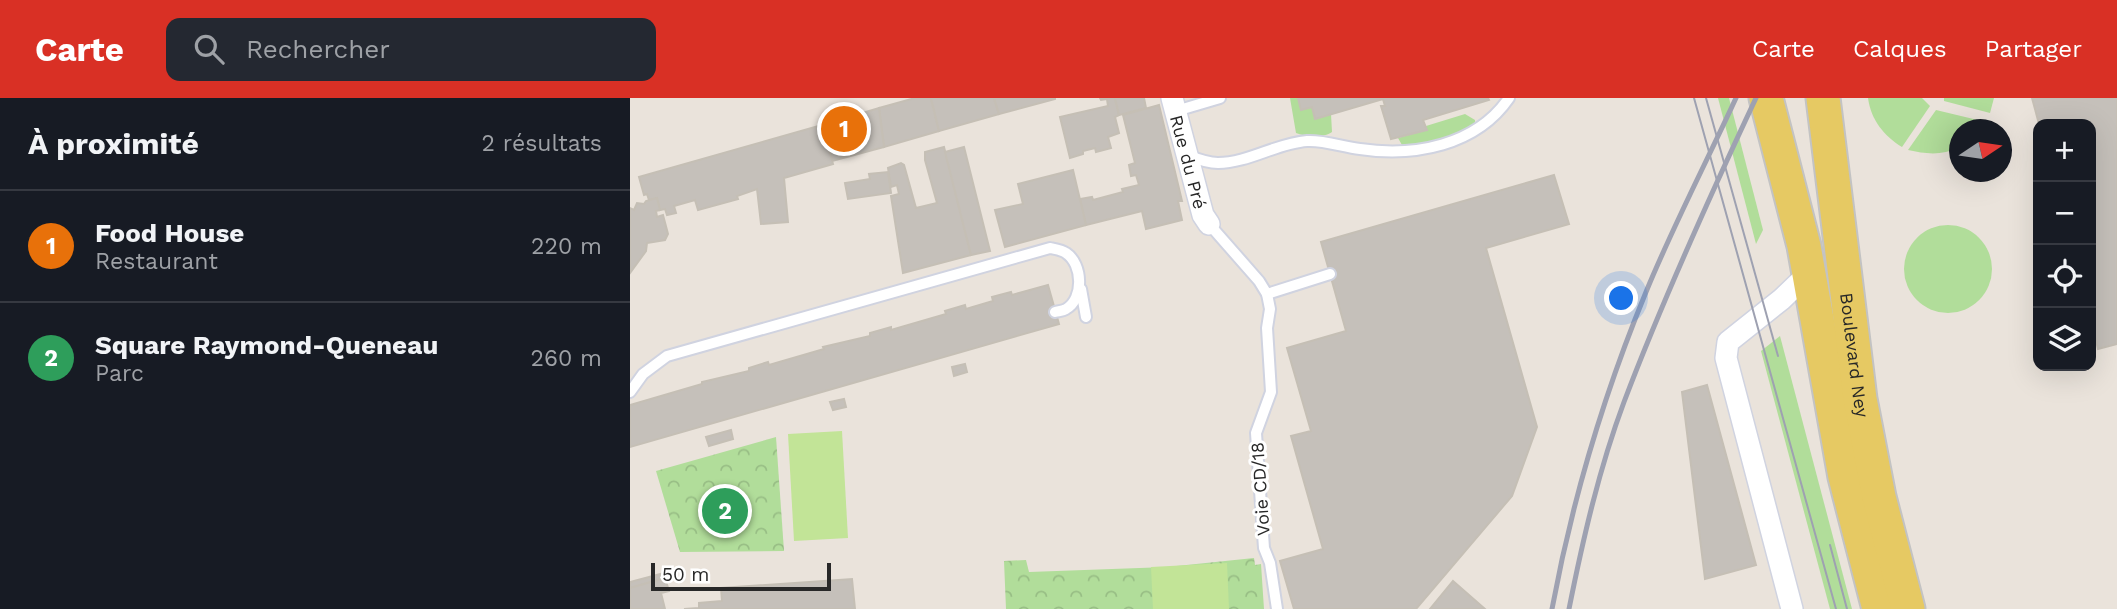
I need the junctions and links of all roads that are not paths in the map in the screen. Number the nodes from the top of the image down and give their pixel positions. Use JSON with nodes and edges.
{"nodes":[{"id":1,"x":1220,"y":98,"type":"edge"},
{"id":2,"x":1509,"y":98,"type":"edge"},
{"id":3,"x":1766,"y":98,"type":"edge"},
{"id":4,"x":1823,"y":98,"type":"edge"},
{"id":5,"x":1174,"y":104,"type":"edge"},
{"id":6,"x":1187,"y":155,"type":"junction"},
{"id":7,"x":1209,"y":224,"type":"joint"},
{"id":8,"x":1809,"y":273,"type":"junction"},
{"id":9,"x":1330,"y":274,"type":"dead end"},
{"id":10,"x":1080,"y":283,"type":"junction"},
{"id":11,"x":1267,"y":294,"type":"junction"},
{"id":12,"x":1055,"y":312,"type":"dead end"},
{"id":13,"x":1086,"y":317,"type":"dead end"},
{"id":14,"x":630,"y":391,"type":"edge"},
{"id":15,"x":1277,"y":609,"type":"edge"},
{"id":16,"x":1792,"y":609,"type":"edge"},
{"id":17,"x":1879,"y":609,"type":"edge"},
{"id":18,"x":1908,"y":609,"type":"edge"}],
"edges":[{"from":1,"to":5,"type":"lane"},
{"from":2,"to":6,"type":"lane"},
{"from":3,"to":8,"type":"main road","name":"Boulevard Ney"},
{"from":4,"to":18,"type":"main road","name":"Boulevard Ney"},
{"from":5,"to":6,"type":"street","name":"Rue du Pré"},
{"from":6,"to":7,"type":"street","name":"Rue du Pré"},
{"from":7,"to":11,"type":"lane"},
{"from":8,"to":16,"type":"street"},
{"from":8,"to":17,"type":"main road","name":"Boulevard Ney"},
{"from":9,"to":11,"type":"lane"},
{"from":10,"to":12,"type":"lane"},
{"from":10,"to":13,"type":"lane"},
{"from":10,"to":14,"type":"lane"},
{"from":11,"to":15,"type":"lane","name":"Voie CD/18"}]}
